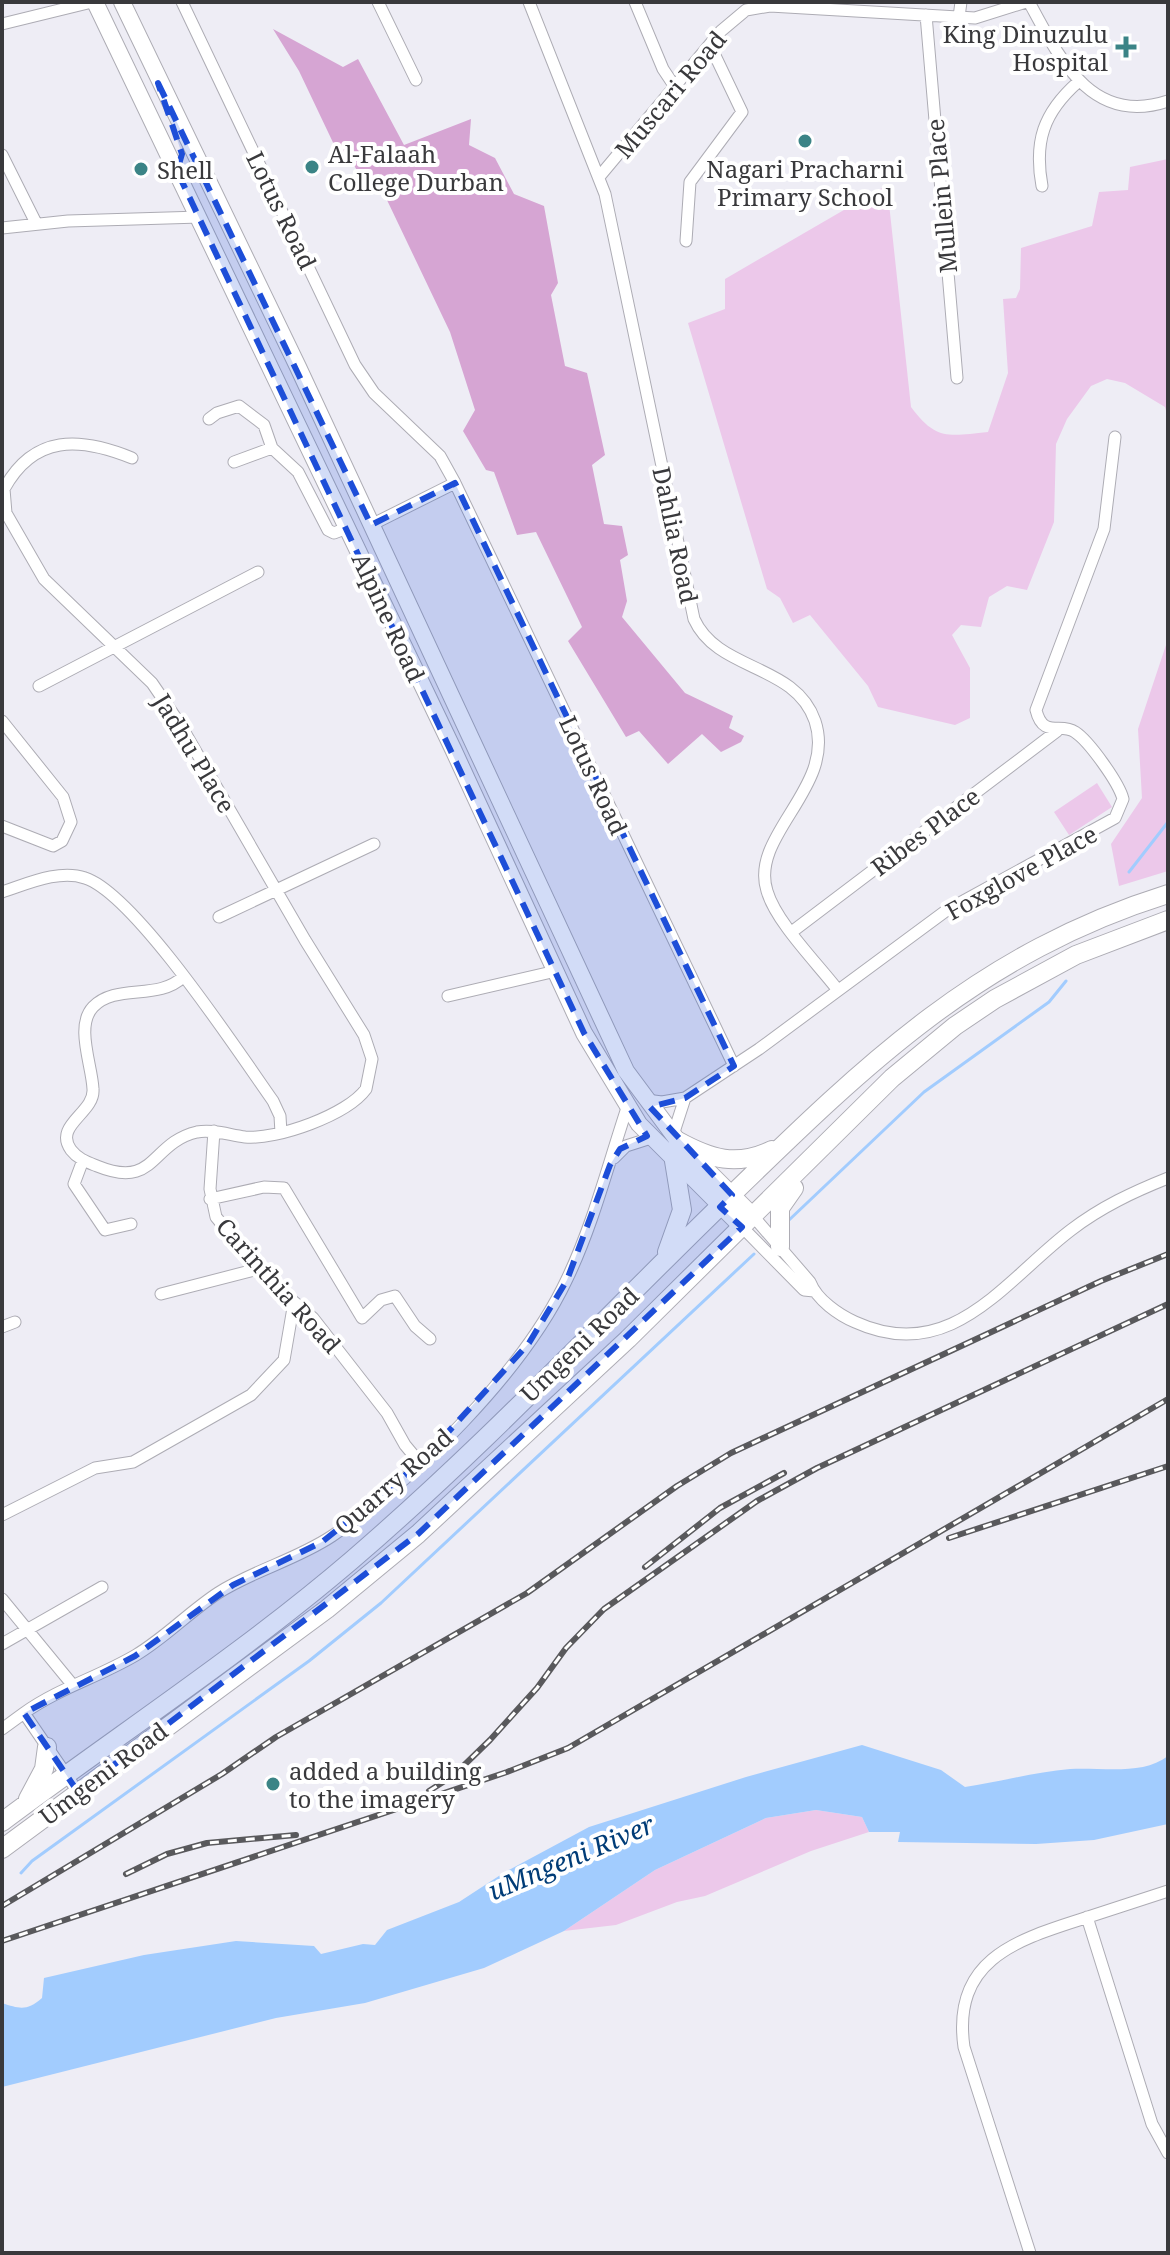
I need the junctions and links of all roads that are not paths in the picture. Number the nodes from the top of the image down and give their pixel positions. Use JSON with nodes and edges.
{"nodes":[{"id":1,"x":94,"y":2,"type":"edge"},
{"id":2,"x":122,"y":2,"type":"edge"},
{"id":3,"x":182,"y":2,"type":"edge"},
{"id":4,"x":378,"y":2,"type":"edge"},
{"id":5,"x":529,"y":2,"type":"edge"},
{"id":6,"x":635,"y":2,"type":"edge"},
{"id":7,"x":961,"y":2,"type":"edge"},
{"id":8,"x":1028,"y":2,"type":"edge"},
{"id":9,"x":744,"y":6,"type":"edge"},
{"id":10,"x":849,"y":6,"type":"edge"},
{"id":11,"x":926,"y":15,"type":"junction"},
{"id":12,"x":959,"y":17,"type":"junction"},
{"id":13,"x":2,"y":24,"type":"edge"},
{"id":14,"x":710,"y":45,"type":"junction"},
{"id":15,"x":416,"y":80,"type":"dead end"},
{"id":16,"x":1078,"y":82,"type":"junction"},
{"id":17,"x":158,"y":83,"type":"junction"},
{"id":18,"x":675,"y":87,"type":"junction"},
{"id":19,"x":1168,"y":101,"type":"edge"},
{"id":20,"x":2,"y":155,"type":"edge"},
{"id":21,"x":177,"y":171,"type":"junction"},
{"id":22,"x":599,"y":177,"type":"junction"},
{"id":23,"x":1042,"y":186,"type":"dead end"},
{"id":24,"x":200,"y":217,"type":"junction"},
{"id":25,"x":36,"y":223,"type":"junction"},
{"id":26,"x":3,"y":229,"type":"edge"},
{"id":27,"x":686,"y":241,"type":"dead end"},
{"id":28,"x":957,"y":378,"type":"dead end"},
{"id":29,"x":317,"y":408,"type":"junction"},
{"id":30,"x":209,"y":419,"type":"dead end"},
{"id":31,"x":1115,"y":437,"type":"dead end"},
{"id":32,"x":272,"y":448,"type":"junction"},
{"id":33,"x":314,"y":456,"type":"junction"},
{"id":34,"x":132,"y":458,"type":"dead end"},
{"id":35,"x":234,"y":462,"type":"dead end"},
{"id":36,"x":455,"y":483,"type":"junction"},
{"id":37,"x":371,"y":525,"type":"junction"},
{"id":38,"x":341,"y":531,"type":"junction"},
{"id":39,"x":258,"y":572,"type":"dead end"},
{"id":40,"x":112,"y":645,"type":"junction"},
{"id":41,"x":39,"y":686,"type":"dead end"},
{"id":42,"x":458,"y":714,"type":"junction"},
{"id":43,"x":2,"y":721,"type":"edge"},
{"id":44,"x":1057,"y":731,"type":"junction"},
{"id":45,"x":453,"y":749,"type":"junction"},
{"id":46,"x":2,"y":826,"type":"edge"},
{"id":47,"x":374,"y":844,"type":"dead end"},
{"id":48,"x":275,"y":890,"type":"junction"},
{"id":49,"x":2,"y":892,"type":"edge"},
{"id":50,"x":1168,"y":894,"type":"edge"},
{"id":51,"x":219,"y":917,"type":"dead end"},
{"id":52,"x":1168,"y":920,"type":"edge"},
{"id":53,"x":793,"y":931,"type":"junction"},
{"id":54,"x":556,"y":971,"type":"junction"},
{"id":55,"x":183,"y":977,"type":"junction"},
{"id":56,"x":837,"y":989,"type":"junction"},
{"id":57,"x":448,"y":996,"type":"dead end"},
{"id":58,"x":734,"y":1066,"type":"junction"},
{"id":59,"x":892,"y":1078,"type":"junction"},
{"id":60,"x":685,"y":1098,"type":"junction"},
{"id":61,"x":644,"y":1099,"type":"junction"},
{"id":62,"x":627,"y":1108,"type":"junction"},
{"id":63,"x":214,"y":1131,"type":"junction"},
{"id":64,"x":281,"y":1133,"type":"junction"},
{"id":65,"x":651,"y":1138,"type":"junction"},
{"id":66,"x":676,"y":1138,"type":"junction"},
{"id":67,"x":783,"y":1145,"type":"junction"},
{"id":68,"x":83,"y":1160,"type":"junction"},
{"id":69,"x":674,"y":1161,"type":"junction"},
{"id":70,"x":610,"y":1165,"type":"junction"},
{"id":71,"x":1168,"y":1178,"type":"edge"},
{"id":72,"x":210,"y":1199,"type":"junction"},
{"id":73,"x":726,"y":1201,"type":"junction"},
{"id":74,"x":747,"y":1222,"type":"junction"},
{"id":75,"x":131,"y":1224,"type":"dead end"},
{"id":76,"x":780,"y":1247,"type":"junction"},
{"id":77,"x":661,"y":1265,"type":"junction"},
{"id":78,"x":258,"y":1269,"type":"junction"},
{"id":79,"x":814,"y":1291,"type":"junction"},
{"id":80,"x":161,"y":1294,"type":"dead end"},
{"id":81,"x":294,"y":1302,"type":"junction"},
{"id":82,"x":15,"y":1322,"type":"dead end"},
{"id":83,"x":2,"y":1327,"type":"edge"},
{"id":84,"x":430,"y":1339,"type":"dead end"},
{"id":85,"x":420,"y":1463,"type":"junction"},
{"id":86,"x":2,"y":1515,"type":"edge"},
{"id":87,"x":102,"y":1587,"type":"dead end"},
{"id":88,"x":2,"y":1599,"type":"edge"},
{"id":89,"x":26,"y":1631,"type":"junction"},
{"id":90,"x":2,"y":1644,"type":"edge"},
{"id":91,"x":71,"y":1683,"type":"junction"},
{"id":92,"x":24,"y":1713,"type":"junction"},
{"id":93,"x":2,"y":1729,"type":"edge"},
{"id":94,"x":47,"y":1747,"type":"junction"},
{"id":95,"x":66,"y":1775,"type":"junction"},
{"id":96,"x":78,"y":1792,"type":"junction"},
{"id":97,"x":25,"y":1805,"type":"junction"},
{"id":98,"x":2,"y":1822,"type":"edge"},
{"id":99,"x":2,"y":1849,"type":"edge"},
{"id":100,"x":1168,"y":1891,"type":"edge"},
{"id":101,"x":1087,"y":1917,"type":"junction"},
{"id":102,"x":1168,"y":2153,"type":"edge"},
{"id":103,"x":1030,"y":2253,"type":"edge"}],
"edges":[{"from":1,"to":13,"type":"street"},
{"from":1,"to":21,"type":"main road","name":"Alpine Road"},
{"from":2,"to":17,"type":"main road","name":"Alpine Road"},
{"from":3,"to":36,"type":"street","name":"Lotus Road"},
{"from":4,"to":15,"type":"street"},
{"from":5,"to":22,"type":"street","name":"Dahlia Road"},
{"from":6,"to":18,"type":"street"},
{"from":7,"to":12,"type":"street"},
{"from":8,"to":12,"type":"street","name":"Muscari Road"},
{"from":8,"to":16,"type":"street"},
{"from":9,"to":10,"type":"street","name":"Muscari Road"},
{"from":9,"to":14,"type":"street","name":"Muscari Road"},
{"from":10,"to":11,"type":"street","name":"Muscari Road"},
{"from":11,"to":12,"type":"street","name":"Muscari Road"},
{"from":11,"to":28,"type":"street","name":"Mullein Place"},
{"from":14,"to":18,"type":"street","name":"Muscari Road"},
{"from":14,"to":27,"type":"street"},
{"from":16,"to":19,"type":"street"},
{"from":16,"to":23,"type":"street"},
{"from":17,"to":21,"type":"main road"},
{"from":17,"to":29,"type":"main road","name":"Alpine Road"},
{"from":18,"to":22,"type":"street","name":"Muscari Road"},
{"from":20,"to":25,"type":"street"},
{"from":21,"to":24,"type":"main road","name":"Alpine Road"},
{"from":22,"to":53,"type":"street","name":"Dahlia Road"},
{"from":24,"to":25,"type":"street"},
{"from":24,"to":33,"type":"main road","name":"Alpine Road"},
{"from":25,"to":26,"type":"street"},
{"from":29,"to":33,"type":"main road"},
{"from":29,"to":37,"type":"main road","name":"Alpine Road"},
{"from":30,"to":32,"type":"street"},
{"from":31,"to":44,"type":"street","name":"Foxglove Place"},
{"from":32,"to":35,"type":"street"},
{"from":32,"to":38,"type":"street"},
{"from":33,"to":38,"type":"main road","name":"Alpine Road"},
{"from":34,"to":40,"type":"street","name":"Jadhu Place"},
{"from":36,"to":37,"type":"street"},
{"from":36,"to":58,"type":"street","name":"Lotus Road"},
{"from":37,"to":42,"type":"main road","name":"Alpine Road"},
{"from":38,"to":45,"type":"main road","name":"Alpine Road"},
{"from":39,"to":40,"type":"street"},
{"from":40,"to":41,"type":"street"},
{"from":40,"to":48,"type":"street","name":"Jadhu Place"},
{"from":42,"to":45,"type":"main road"},
{"from":42,"to":61,"type":"main road","name":"Alpine Road"},
{"from":43,"to":46,"type":"street"},
{"from":44,"to":53,"type":"street","name":"Ribes Place"},
{"from":44,"to":56,"type":"street","name":"Foxglove Place"},
{"from":45,"to":54,"type":"main road","name":"Alpine Road"},
{"from":47,"to":48,"type":"street"},
{"from":48,"to":51,"type":"street"},
{"from":48,"to":64,"type":"street","name":"Jadhu Place"},
{"from":49,"to":55,"type":"street"},
{"from":50,"to":67,"type":"highway","name":"Umgeni Road"},
{"from":52,"to":59,"type":"highway","name":"Umgeni Road"},
{"from":53,"to":56,"type":"street","name":"Dahlia Road"},
{"from":54,"to":57,"type":"street"},
{"from":54,"to":62,"type":"main road","name":"Alpine Road"},
{"from":55,"to":64,"type":"street"},
{"from":55,"to":68,"type":"street"},
{"from":56,"to":58,"type":"street","name":"Foxglove Place"},
{"from":58,"to":60,"type":"street","name":"Foxglove Place"},
{"from":59,"to":74,"type":"highway","name":"Umgeni Road"},
{"from":59,"to":76,"type":"highway"},
{"from":60,"to":61,"type":"street"},
{"from":60,"to":66,"type":"street"},
{"from":61,"to":66,"type":"main road","name":"Alpine Road"},
{"from":62,"to":65,"type":"main road","name":"Alpine Road"},
{"from":62,"to":70,"type":"street","name":"Quarry Road"},
{"from":63,"to":64,"type":"street"},
{"from":63,"to":68,"type":"street"},
{"from":63,"to":72,"type":"street","name":"Carinthia Road"},
{"from":65,"to":69,"type":"main road","name":"Alpine Road"},
{"from":65,"to":70,"type":"street"},
{"from":66,"to":67,"type":"highway"},
{"from":66,"to":73,"type":"main road","name":"Alpine Road"},
{"from":67,"to":73,"type":"highway","name":"Umgeni Road"},
{"from":68,"to":75,"type":"street"},
{"from":69,"to":73,"type":"main road","name":"Alpine Road"},
{"from":69,"to":77,"type":"highway"},
{"from":70,"to":85,"type":"street","name":"Quarry Road"},
{"from":71,"to":79,"type":"street"},
{"from":72,"to":78,"type":"street","name":"Carinthia Road"},
{"from":72,"to":84,"type":"street"},
{"from":73,"to":74,"type":"main road"},
{"from":73,"to":77,"type":"highway","name":"Umgeni Road"},
{"from":74,"to":76,"type":"street"},
{"from":74,"to":79,"type":"street"},
{"from":74,"to":96,"type":"highway","name":"Umgeni Road"},
{"from":76,"to":79,"type":"street"},
{"from":77,"to":95,"type":"highway","name":"Umgeni Road"},
{"from":78,"to":80,"type":"street"},
{"from":78,"to":81,"type":"street","name":"Carinthia Road"},
{"from":81,"to":85,"type":"street","name":"Carinthia Road"},
{"from":81,"to":86,"type":"street"},
{"from":82,"to":83,"type":"street"},
{"from":85,"to":91,"type":"street","name":"Quarry Road"},
{"from":87,"to":89,"type":"street"},
{"from":88,"to":89,"type":"street"},
{"from":89,"to":90,"type":"street"},
{"from":89,"to":91,"type":"street"},
{"from":91,"to":92,"type":"street","name":"Quarry Road"},
{"from":92,"to":93,"type":"street","name":"Quarry Road"},
{"from":92,"to":94,"type":"street"},
{"from":94,"to":95,"type":"street"},
{"from":94,"to":97,"type":"highway"},
{"from":95,"to":96,"type":"street"},
{"from":95,"to":97,"type":"highway","name":"Umgeni Road"},
{"from":96,"to":99,"type":"highway","name":"Umgeni Road"},
{"from":97,"to":98,"type":"highway","name":"Umgeni Road"},
{"from":100,"to":101,"type":"street"},
{"from":101,"to":102,"type":"street"},
{"from":101,"to":103,"type":"street"}]}
